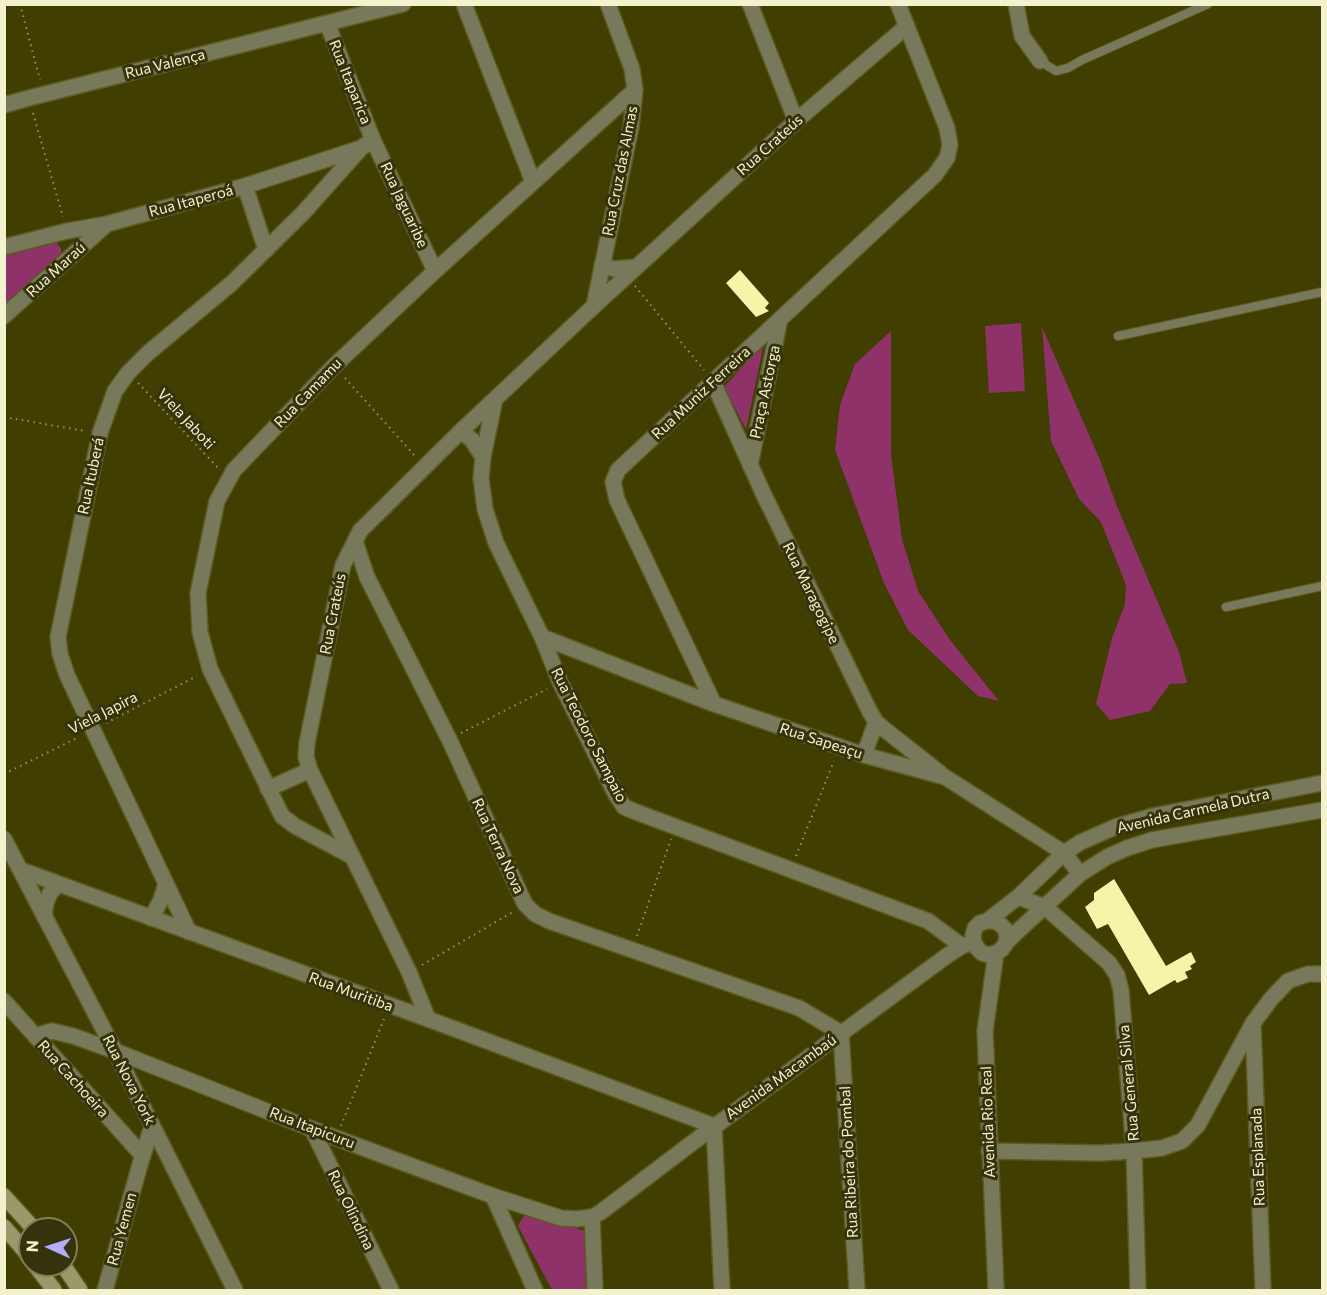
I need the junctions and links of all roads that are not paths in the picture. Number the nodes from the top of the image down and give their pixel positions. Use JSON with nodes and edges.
{"nodes":[{"id":1,"x":403,"y":4,"type":"edge"},
{"id":2,"x":464,"y":4,"type":"edge"},
{"id":3,"x":608,"y":4,"type":"edge"},
{"id":4,"x":750,"y":4,"type":"edge"},
{"id":5,"x":898,"y":4,"type":"edge"},
{"id":6,"x":1016,"y":4,"type":"edge"},
{"id":7,"x":1208,"y":4,"type":"edge"},
{"id":8,"x":327,"y":23,"type":"junction"},
{"id":9,"x":907,"y":26,"type":"junction"},
{"id":10,"x":1040,"y":61,"type":"joint"},
{"id":11,"x":635,"y":90,"type":"junction"},
{"id":12,"x":4,"y":105,"type":"edge"},
{"id":13,"x":796,"y":121,"type":"junction"},
{"id":14,"x":367,"y":144,"type":"junction"},
{"id":15,"x":533,"y":182,"type":"junction"},
{"id":16,"x":244,"y":186,"type":"junction"},
{"id":17,"x":107,"y":224,"type":"junction"},
{"id":18,"x":4,"y":247,"type":"edge"},
{"id":19,"x":267,"y":250,"type":"junction"},
{"id":20,"x":602,"y":265,"type":"junction"},
{"id":21,"x":435,"y":271,"type":"junction"},
{"id":22,"x":632,"y":272,"type":"junction"},
{"id":23,"x":1323,"y":292,"type":"edge"},
{"id":24,"x":594,"y":306,"type":"junction"},
{"id":25,"x":4,"y":316,"type":"edge"},
{"id":26,"x":780,"y":319,"type":"junction"},
{"id":27,"x":1118,"y":336,"type":"dead end"},
{"id":28,"x":713,"y":382,"type":"junction"},
{"id":29,"x":495,"y":399,"type":"junction"},
{"id":30,"x":461,"y":431,"type":"junction"},
{"id":31,"x":483,"y":457,"type":"junction"},
{"id":32,"x":750,"y":465,"type":"junction"},
{"id":33,"x":355,"y":541,"type":"junction"},
{"id":34,"x":343,"y":565,"type":"junction"},
{"id":35,"x":367,"y":577,"type":"junction"},
{"id":36,"x":1323,"y":586,"type":"edge"},
{"id":37,"x":1226,"y":607,"type":"dead end"},
{"id":38,"x":542,"y":637,"type":"junction"},
{"id":39,"x":714,"y":704,"type":"junction"},
{"id":40,"x":876,"y":722,"type":"junction"},
{"id":41,"x":864,"y":755,"type":"junction"},
{"id":42,"x":310,"y":770,"type":"junction"},
{"id":43,"x":945,"y":777,"type":"junction"},
{"id":44,"x":1323,"y":783,"type":"edge"},
{"id":45,"x":268,"y":789,"type":"junction"},
{"id":46,"x":1323,"y":810,"type":"edge"},
{"id":47,"x":4,"y":839,"type":"edge"},
{"id":48,"x":1064,"y":853,"type":"junction"},
{"id":49,"x":351,"y":856,"type":"junction"},
{"id":50,"x":21,"y":870,"type":"junction"},
{"id":51,"x":1080,"y":874,"type":"junction"},
{"id":52,"x":59,"y":884,"type":"junction"},
{"id":53,"x":166,"y":884,"type":"junction"},
{"id":54,"x":1018,"y":897,"type":"junction"},
{"id":55,"x":1045,"y":907,"type":"junction"},
{"id":56,"x":45,"y":916,"type":"junction"},
{"id":57,"x":151,"y":918,"type":"junction"},
{"id":58,"x":987,"y":921,"type":"junction"},
{"id":59,"x":189,"y":932,"type":"junction"},
{"id":60,"x":968,"y":944,"type":"junction"},
{"id":61,"x":1001,"y":948,"type":"junction"},
{"id":62,"x":1323,"y":974,"type":"edge"},
{"id":63,"x":4,"y":1001,"type":"edge"},
{"id":64,"x":428,"y":1019,"type":"junction"},
{"id":65,"x":1253,"y":1023,"type":"junction"},
{"id":66,"x":842,"y":1033,"type":"junction"},
{"id":67,"x":35,"y":1036,"type":"junction"},
{"id":68,"x":115,"y":1051,"type":"junction"},
{"id":69,"x":152,"y":1126,"type":"junction"},
{"id":70,"x":714,"y":1126,"type":"junction"},
{"id":71,"x":312,"y":1129,"type":"junction"},
{"id":72,"x":989,"y":1151,"type":"junction"},
{"id":73,"x":1134,"y":1151,"type":"junction"},
{"id":74,"x":168,"y":1158,"type":"junction"},
{"id":75,"x":141,"y":1162,"type":"junction"},
{"id":76,"x":4,"y":1196,"type":"edge"},
{"id":77,"x":493,"y":1196,"type":"junction"},
{"id":78,"x":23,"y":1217,"type":"edge"},
{"id":79,"x":592,"y":1217,"type":"junction"},
{"id":80,"x":4,"y":1227,"type":"edge"},
{"id":81,"x":18,"y":1243,"type":"edge"},
{"id":82,"x":71,"y":1277,"type":"edge"},
{"id":83,"x":80,"y":1290,"type":"edge"},
{"id":84,"x":105,"y":1290,"type":"edge"},
{"id":85,"x":235,"y":1290,"type":"edge"},
{"id":86,"x":390,"y":1290,"type":"edge"},
{"id":87,"x":535,"y":1290,"type":"edge"},
{"id":88,"x":595,"y":1290,"type":"edge"},
{"id":89,"x":722,"y":1290,"type":"edge"},
{"id":90,"x":857,"y":1290,"type":"edge"},
{"id":91,"x":996,"y":1290,"type":"edge"},
{"id":92,"x":1138,"y":1290,"type":"edge"},
{"id":93,"x":1263,"y":1290,"type":"edge"}],
"edges":[{"from":1,"to":8,"type":"street","name":"Rua Valença"},
{"from":2,"to":15,"type":"street"},
{"from":3,"to":11,"type":"street","name":"Rua Cruz das Almas"},
{"from":4,"to":13,"type":"street"},
{"from":5,"to":9,"type":"street"},
{"from":6,"to":10,"type":"street"},
{"from":7,"to":10,"type":"lane"},
{"from":8,"to":12,"type":"street","name":"Rua Valença"},
{"from":8,"to":14,"type":"street","name":"Rua Itaparica"},
{"from":9,"to":13,"type":"street","name":"Rua Crateús"},
{"from":9,"to":26,"type":"street","name":"Rua Muniz Ferreira"},
{"from":11,"to":15,"type":"street","name":"Rua Camamu"},
{"from":11,"to":20,"type":"street","name":"Rua Cruz das Almas"},
{"from":13,"to":22,"type":"street","name":"Rua Crateús"},
{"from":14,"to":16,"type":"street","name":"Rua Itaperoá"},
{"from":14,"to":19,"type":"street","name":"Rua Ituberá"},
{"from":14,"to":21,"type":"street","name":"Rua Jaguaribe"},
{"from":15,"to":21,"type":"street","name":"Rua Camamu"},
{"from":16,"to":17,"type":"street","name":"Rua Itaperoá"},
{"from":16,"to":19,"type":"street"},
{"from":17,"to":18,"type":"street","name":"Rua Itaperoá"},
{"from":17,"to":25,"type":"street","name":"Rua Maraú"},
{"from":19,"to":53,"type":"street","name":"Rua Ituberá"},
{"from":20,"to":22,"type":"street"},
{"from":20,"to":24,"type":"street","name":"Rua Cruz das Almas"},
{"from":21,"to":45,"type":"street","name":"Rua Camamu"},
{"from":22,"to":24,"type":"street","name":"Rua Crateús"},
{"from":23,"to":27,"type":"lane"},
{"from":24,"to":29,"type":"street","name":"Rua Crateús"},
{"from":26,"to":28,"type":"street","name":"Rua Muniz Ferreira"},
{"from":26,"to":32,"type":"street","name":"Praça Astorga"},
{"from":28,"to":32,"type":"street","name":"Rua Maragogipe"},
{"from":28,"to":39,"type":"street","name":"Rua Muniz Ferreira"},
{"from":29,"to":30,"type":"street","name":"Rua Crateús"},
{"from":29,"to":31,"type":"street","name":"Rua Teodoro Sampaio"},
{"from":30,"to":31,"type":"street"},
{"from":30,"to":33,"type":"street","name":"Rua Crateús"},
{"from":31,"to":38,"type":"street","name":"Rua Teodoro Sampaio"},
{"from":32,"to":40,"type":"street","name":"Rua Maragogipe"},
{"from":33,"to":34,"type":"street","name":"Rua Crateús"},
{"from":33,"to":35,"type":"street","name":"Rua Terra Nova"},
{"from":34,"to":35,"type":"street"},
{"from":34,"to":42,"type":"street","name":"Rua Crateús"},
{"from":35,"to":66,"type":"street","name":"Rua Terra Nova"},
{"from":36,"to":37,"type":"lane"},
{"from":38,"to":39,"type":"street","name":"Rua Sapeaçu"},
{"from":38,"to":60,"type":"street","name":"Rua Teodoro Sampaio"},
{"from":39,"to":41,"type":"street","name":"Rua Sapeaçu"},
{"from":40,"to":41,"type":"street"},
{"from":40,"to":43,"type":"street","name":"Rua Maragogipe"},
{"from":41,"to":43,"type":"street","name":"Rua Sapeaçu"},
{"from":42,"to":45,"type":"street"},
{"from":42,"to":49,"type":"street","name":"Rua Crateús"},
{"from":43,"to":48,"type":"street","name":"Rua Sapeaçu"},
{"from":44,"to":48,"type":"street","name":"Avenida Carmela Dutra"},
{"from":45,"to":49,"type":"street","name":"Rua Camamu"},
{"from":46,"to":51,"type":"street","name":"Avenida Carmela Dutra"},
{"from":47,"to":50,"type":"street"},
{"from":48,"to":51,"type":"street","name":"Rua Sapeaçu"},
{"from":48,"to":54,"type":"street","name":"Avenida Carmela Dutra"},
{"from":49,"to":64,"type":"street","name":"Rua Crateús"},
{"from":50,"to":52,"type":"street","name":"Rua Muritiba"},
{"from":50,"to":56,"type":"street","name":"Rua Nova York"},
{"from":51,"to":55,"type":"street","name":"Avenida Carmela Dutra"},
{"from":52,"to":56,"type":"street"},
{"from":52,"to":57,"type":"street","name":"Rua Muritiba"},
{"from":53,"to":57,"type":"street"},
{"from":53,"to":59,"type":"street","name":"Rua Ituberá"},
{"from":54,"to":55,"type":"street"},
{"from":54,"to":58,"type":"street","name":"Avenida Carmela Dutra"},
{"from":55,"to":61,"type":"street","name":"Avenida Carmela Dutra"},
{"from":55,"to":73,"type":"street","name":"Rua General Silva"},
{"from":56,"to":68,"type":"street","name":"Rua Nova York"},
{"from":57,"to":59,"type":"street","name":"Rua Muritiba"},
{"from":58,"to":60,"type":"street"},
{"from":58,"to":61,"type":"street"},
{"from":59,"to":64,"type":"street","name":"Rua Muritiba"},
{"from":60,"to":61,"type":"street"},
{"from":60,"to":66,"type":"street","name":"Avenida Macambaú"},
{"from":61,"to":72,"type":"street","name":"Avenida Rio Real"},
{"from":62,"to":65,"type":"street"},
{"from":63,"to":67,"type":"street","name":"Rua Cachoeira"},
{"from":64,"to":70,"type":"street","name":"Rua Muritiba"},
{"from":65,"to":73,"type":"street"},
{"from":65,"to":93,"type":"street","name":"Rua Esplanada"},
{"from":66,"to":70,"type":"street","name":"Avenida Macambaú"},
{"from":66,"to":90,"type":"street","name":"Rua Ribeira do Pombal"},
{"from":67,"to":68,"type":"street","name":"Rua Itapicuru"},
{"from":67,"to":75,"type":"street","name":"Rua Cachoeira"},
{"from":68,"to":69,"type":"street","name":"Rua Nova York"},
{"from":68,"to":71,"type":"street","name":"Rua Itapicuru"},
{"from":69,"to":74,"type":"street","name":"Rua Nova York"},
{"from":69,"to":75,"type":"street","name":"Rua Yemen"},
{"from":70,"to":79,"type":"street","name":"Avenida Macambaú"},
{"from":70,"to":89,"type":"street"},
{"from":71,"to":77,"type":"street","name":"Rua Itapicuru"},
{"from":71,"to":86,"type":"street","name":"Rua Olindina"},
{"from":72,"to":73,"type":"street"},
{"from":72,"to":91,"type":"street","name":"Avenida Rio Real"},
{"from":73,"to":92,"type":"street","name":"Rua General Silva"},
{"from":74,"to":75,"type":"street"},
{"from":74,"to":85,"type":"street","name":"Rua Nova York"},
{"from":75,"to":84,"type":"street","name":"Rua Yemen"},
{"from":76,"to":78,"type":"main road"},
{"from":77,"to":79,"type":"street","name":"Rua Itapicuru"},
{"from":77,"to":87,"type":"street"},
{"from":79,"to":88,"type":"street"},
{"from":80,"to":81,"type":"main road"},
{"from":82,"to":83,"type":"main road"}]}
